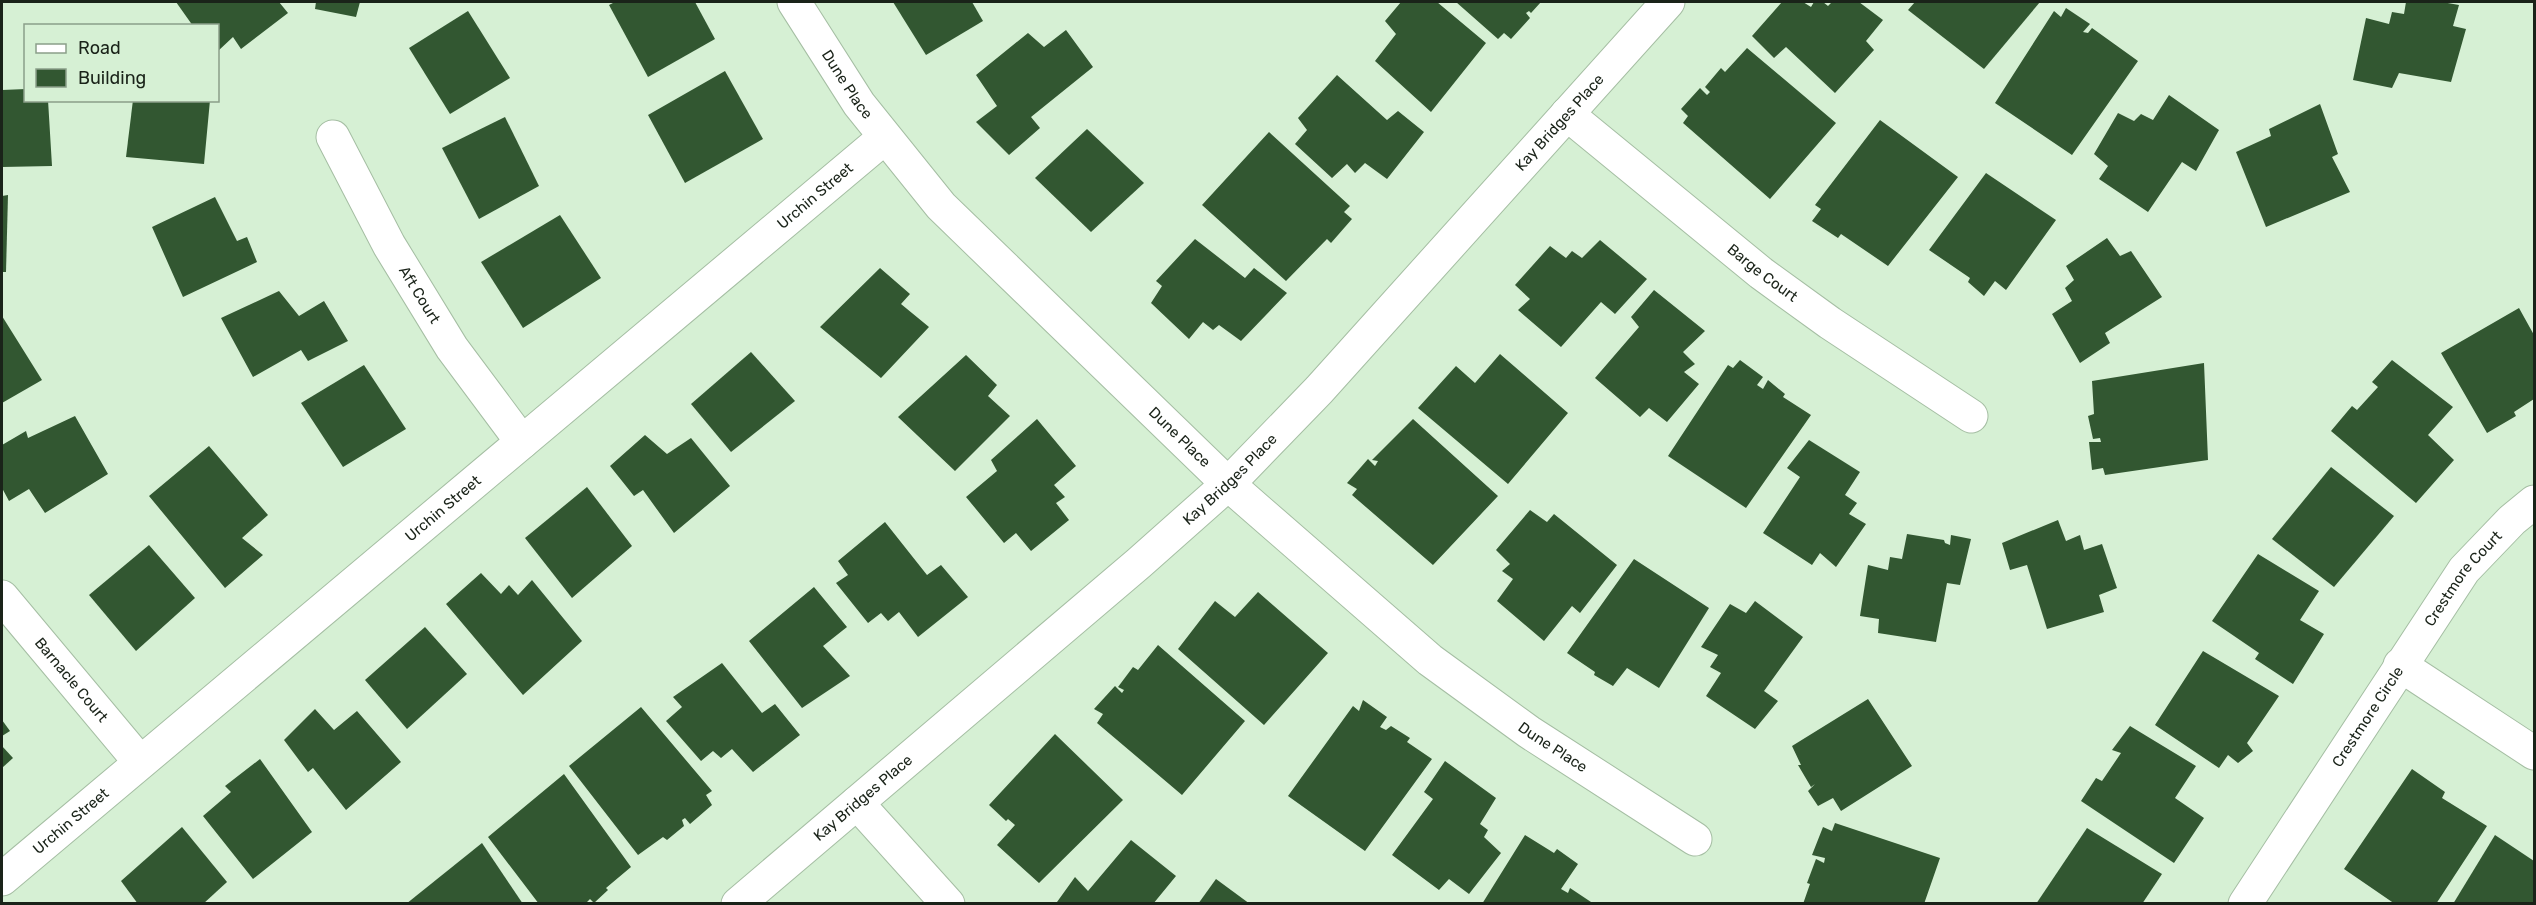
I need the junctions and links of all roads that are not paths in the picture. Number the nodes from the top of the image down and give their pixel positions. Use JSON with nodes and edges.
{"nodes":[{"id":1,"x":794,"y":2,"type":"edge"},
{"id":2,"x":1668,"y":2,"type":"edge"},
{"id":3,"x":1567,"y":114,"type":"junction"},
{"id":4,"x":333,"y":137,"type":"dead end"},
{"id":5,"x":884,"y":138,"type":"junction"},
{"id":6,"x":1971,"y":416,"type":"dead end"},
{"id":7,"x":522,"y":442,"type":"junction"},
{"id":8,"x":1228,"y":484,"type":"junction"},
{"id":9,"x":2535,"y":502,"type":"edge"},
{"id":10,"x":2,"y":597,"type":"edge"},
{"id":11,"x":2400,"y":665,"type":"junction"},
{"id":12,"x":2535,"y":753,"type":"edge"},
{"id":13,"x":140,"y":762,"type":"junction"},
{"id":14,"x":858,"y":804,"type":"junction"},
{"id":15,"x":1695,"y":839,"type":"dead end"},
{"id":16,"x":2,"y":879,"type":"edge"},
{"id":17,"x":738,"y":903,"type":"edge"},
{"id":18,"x":948,"y":903,"type":"edge"},
{"id":19,"x":2245,"y":903,"type":"edge"}],
"edges":[{"from":1,"to":5,"type":"street","name":"Dune Place"},
{"from":2,"to":3,"type":"street","name":"Kay Bridges Place"},
{"from":3,"to":6,"type":"street","name":"Barge Court"},
{"from":3,"to":8,"type":"street","name":"Kay Bridges Place"},
{"from":4,"to":7,"type":"street","name":"Aft Court"},
{"from":5,"to":7,"type":"street","name":"Urchin Street"},
{"from":5,"to":8,"type":"street","name":"Dune Place"},
{"from":7,"to":13,"type":"street","name":"Urchin Street"},
{"from":8,"to":14,"type":"street","name":"Kay Bridges Place"},
{"from":8,"to":15,"type":"street","name":"Dune Place"},
{"from":9,"to":11,"type":"street","name":"Crestmore Court"},
{"from":10,"to":13,"type":"street","name":"Barnacle Court"},
{"from":11,"to":12,"type":"street","name":"Crestmore Circle"},
{"from":11,"to":19,"type":"street","name":"Crestmore Circle"},
{"from":13,"to":16,"type":"street","name":"Urchin Street"},
{"from":14,"to":17,"type":"street","name":"Kay Bridges Place"},
{"from":14,"to":18,"type":"street"}]}
